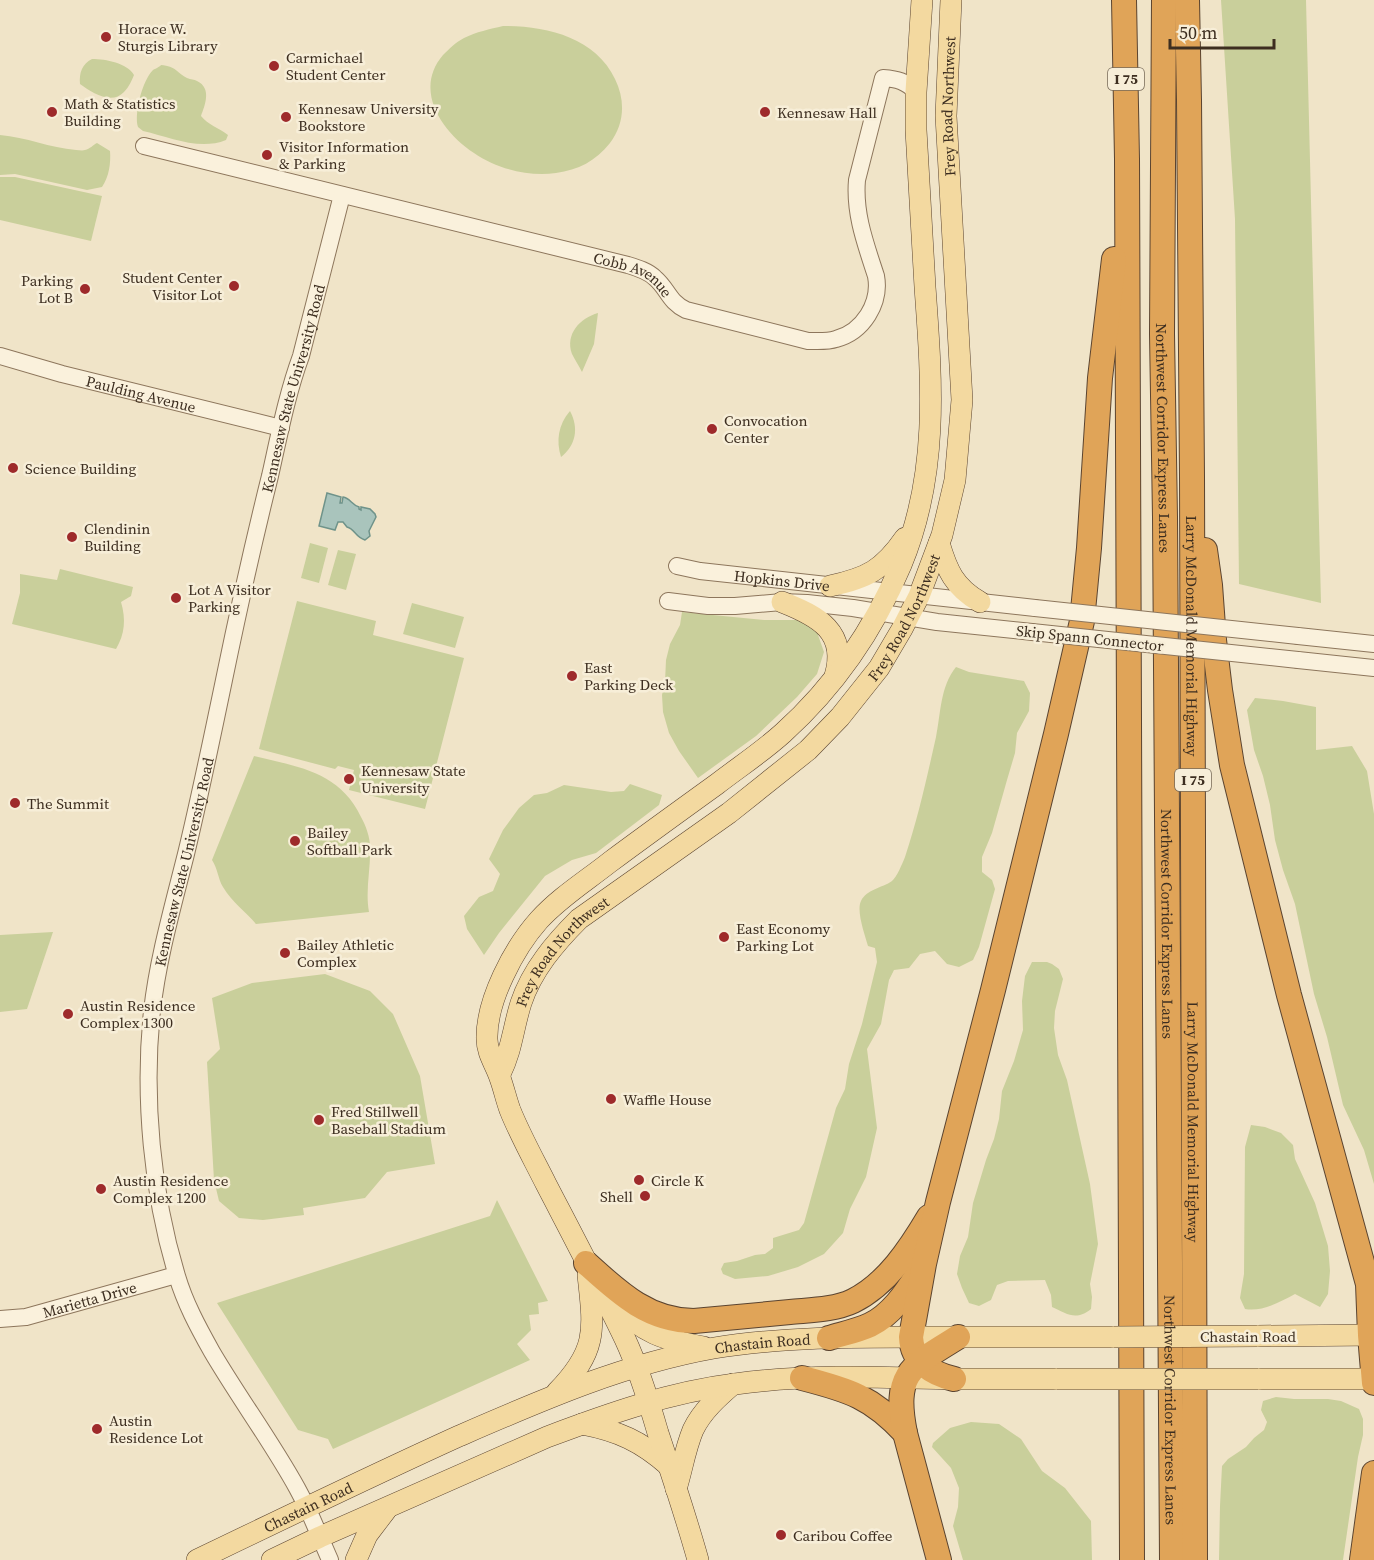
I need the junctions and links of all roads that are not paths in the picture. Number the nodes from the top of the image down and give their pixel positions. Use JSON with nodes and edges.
{"nodes":[{"id":1,"x":922,"y":0,"type":"edge"},
{"id":2,"x":951,"y":0,"type":"edge"},
{"id":3,"x":1124,"y":0,"type":"edge"},
{"id":4,"x":1164,"y":0,"type":"edge"},
{"id":5,"x":1187,"y":0,"type":"edge"},
{"id":6,"x":916,"y":92,"type":"junction"},
{"id":7,"x":144,"y":146,"type":"dead end"},
{"id":8,"x":1127,"y":159,"type":"junction"},
{"id":9,"x":342,"y":195,"type":"junction"},
{"id":10,"x":0,"y":356,"type":"edge"},
{"id":11,"x":281,"y":428,"type":"junction"},
{"id":12,"x":1192,"y":476,"type":"junction"},
{"id":13,"x":915,"y":522,"type":"junction"},
{"id":14,"x":939,"y":543,"type":"junction"},
{"id":15,"x":676,"y":566,"type":"dead end"},
{"id":16,"x":830,"y":586,"type":"junction"},
{"id":17,"x":888,"y":593,"type":"junction"},
{"id":18,"x":919,"y":596,"type":"junction"},
{"id":19,"x":668,"y":601,"type":"dead end"},
{"id":20,"x":782,"y":602,"type":"junction"},
{"id":21,"x":987,"y":603,"type":"junction"},
{"id":22,"x":878,"y":612,"type":"junction"},
{"id":23,"x":908,"y":618,"type":"junction"},
{"id":24,"x":1374,"y":644,"type":"edge"},
{"id":25,"x":1374,"y":668,"type":"edge"},
{"id":26,"x":834,"y":679,"type":"junction"},
{"id":27,"x":500,"y":1074,"type":"junction"},
{"id":28,"x":938,"y":1202,"type":"junction"},
{"id":29,"x":586,"y":1263,"type":"junction"},
{"id":30,"x":924,"y":1264,"type":"junction"},
{"id":31,"x":1369,"y":1274,"type":"edge"},
{"id":32,"x":176,"y":1275,"type":"junction"},
{"id":33,"x":602,"y":1292,"type":"junction"},
{"id":34,"x":0,"y":1319,"type":"edge"},
{"id":35,"x":1372,"y":1335,"type":"edge"},
{"id":36,"x":911,"y":1337,"type":"junction"},
{"id":37,"x":958,"y":1337,"type":"junction"},
{"id":38,"x":829,"y":1338,"type":"junction"},
{"id":39,"x":714,"y":1348,"type":"junction"},
{"id":40,"x":637,"y":1367,"type":"junction"},
{"id":41,"x":913,"y":1370,"type":"junction"},
{"id":42,"x":802,"y":1378,"type":"junction"},
{"id":43,"x":954,"y":1379,"type":"joint"},
{"id":44,"x":1374,"y":1380,"type":"edge"},
{"id":45,"x":733,"y":1384,"type":"junction"},
{"id":46,"x":553,"y":1395,"type":"junction"},
{"id":47,"x":648,"y":1402,"type":"junction"},
{"id":48,"x":582,"y":1424,"type":"junction"},
{"id":49,"x":905,"y":1433,"type":"junction"},
{"id":50,"x":669,"y":1466,"type":"junction"},
{"id":51,"x":1374,"y":1473,"type":"edge"},
{"id":52,"x":676,"y":1489,"type":"junction"},
{"id":53,"x":308,"y":1507,"type":"junction"},
{"id":54,"x":387,"y":1508,"type":"junction"},
{"id":55,"x":320,"y":1537,"type":"junction"},
{"id":56,"x":197,"y":1560,"type":"edge"},
{"id":57,"x":272,"y":1560,"type":"edge"},
{"id":58,"x":330,"y":1560,"type":"edge"},
{"id":59,"x":356,"y":1560,"type":"edge"},
{"id":60,"x":698,"y":1560,"type":"edge"},
{"id":61,"x":939,"y":1560,"type":"edge"},
{"id":62,"x":1132,"y":1560,"type":"edge"},
{"id":63,"x":1172,"y":1560,"type":"edge"},
{"id":64,"x":1195,"y":1560,"type":"edge"},
{"id":65,"x":1362,"y":1560,"type":"edge"}],
"edges":[{"from":1,"to":6,"type":"main road","name":"Frey Road Northwest"},
{"from":2,"to":14,"type":"main road","name":"Frey Road Northwest"},
{"from":3,"to":8,"type":"highway","number":"I 75"},
{"from":4,"to":63,"type":"highway","name":"Northwest Corridor Express Lanes"},
{"from":5,"to":12,"type":"highway","name":"Larry McDonald Memorial Highway","number":"I 75"},
{"from":6,"to":9,"type":"street","name":"Cobb Avenue"},
{"from":6,"to":13,"type":"main road","name":"Frey Road Northwest"},
{"from":7,"to":9,"type":"street","name":"Cobb Avenue"},
{"from":8,"to":28,"type":"highway"},
{"from":8,"to":62,"type":"highway","number":"I 75"},
{"from":9,"to":11,"type":"street","name":"Kennesaw State University Road"},
{"from":10,"to":11,"type":"street","name":"Paulding Avenue"},
{"from":11,"to":32,"type":"street","name":"Kennesaw State University Road"},
{"from":12,"to":31,"type":"highway"},
{"from":12,"to":64,"type":"highway","name":"Larry McDonald Memorial Highway","number":"I 75"},
{"from":13,"to":16,"type":"main road"},
{"from":13,"to":17,"type":"main road","name":"Frey Road Northwest"},
{"from":14,"to":18,"type":"main road","name":"Frey Road Northwest"},
{"from":14,"to":21,"type":"main road"},
{"from":15,"to":16,"type":"street","name":"Hopkins Drive"},
{"from":16,"to":17,"type":"street","name":"Hopkins Drive"},
{"from":17,"to":18,"type":"street","name":"Skip Spann Connector"},
{"from":17,"to":22,"type":"main road","name":"Frey Road Northwest"},
{"from":18,"to":21,"type":"street","name":"Skip Spann Connector"},
{"from":18,"to":23,"type":"main road","name":"Frey Road Northwest"},
{"from":19,"to":20,"type":"street","name":"Hopkins Drive"},
{"from":20,"to":22,"type":"street","name":"Hopkins Drive"},
{"from":20,"to":26,"type":"main road"},
{"from":21,"to":24,"type":"street","name":"Skip Spann Connector","bridge":true},
{"from":22,"to":23,"type":"street","name":"Skip Spann Connector"},
{"from":22,"to":26,"type":"main road","name":"Frey Road Northwest"},
{"from":23,"to":25,"type":"street","name":"Skip Spann Connector","bridge":true},
{"from":23,"to":27,"type":"main road","name":"Frey Road Northwest"},
{"from":26,"to":27,"type":"main road","name":"Frey Road Northwest"},
{"from":27,"to":29,"type":"main road","name":"Frey Road Northwest"},
{"from":28,"to":29,"type":"highway"},
{"from":28,"to":30,"type":"highway"},
{"from":29,"to":33,"type":"main road","name":"Frey Road Northwest"},
{"from":29,"to":46,"type":"main road"},
{"from":30,"to":36,"type":"highway"},
{"from":30,"to":38,"type":"highway"},
{"from":31,"to":35,"type":"highway"},
{"from":32,"to":34,"type":"street","name":"Marietta Drive"},
{"from":32,"to":53,"type":"street","name":"Kennesaw State University Road"},
{"from":33,"to":39,"type":"main road"},
{"from":33,"to":40,"type":"main road","name":"Frey Road Northwest"},
{"from":35,"to":37,"type":"main road","name":"Chastain Road","bridge":true},
{"from":35,"to":44,"type":"highway"},
{"from":36,"to":37,"type":"main road","name":"Chastain Road"},
{"from":36,"to":38,"type":"main road","name":"Chastain Road"},
{"from":36,"to":41,"type":"highway"},
{"from":37,"to":41,"type":"highway"},
{"from":38,"to":39,"type":"main road","name":"Chastain Road"},
{"from":39,"to":40,"type":"main road","name":"Chastain Road"},
{"from":40,"to":46,"type":"main road","name":"Chastain Road"},
{"from":40,"to":47,"type":"main road","name":"Frey Road Northwest"},
{"from":41,"to":42,"type":"main road"},
{"from":41,"to":43,"type":"highway"},
{"from":41,"to":49,"type":"highway"},
{"from":42,"to":45,"type":"main road"},
{"from":42,"to":49,"type":"highway"},
{"from":43,"to":44,"type":"main road","bridge":true},
{"from":45,"to":47,"type":"main road"},
{"from":45,"to":52,"type":"main road"},
{"from":46,"to":53,"type":"main road","name":"Chastain Road"},
{"from":47,"to":48,"type":"main road"},
{"from":47,"to":50,"type":"main road","name":"Frey Road Northwest"},
{"from":48,"to":50,"type":"main road"},
{"from":48,"to":54,"type":"main road"},
{"from":49,"to":61,"type":"highway"},
{"from":50,"to":52,"type":"main road","name":"Frey Road Northwest"},
{"from":51,"to":65,"type":"highway"},
{"from":52,"to":60,"type":"main road","name":"Frey Road Northwest"},
{"from":53,"to":55,"type":"street","name":"Kennesaw State University Road"},
{"from":53,"to":56,"type":"main road","name":"Chastain Road"},
{"from":54,"to":55,"type":"main road"},
{"from":54,"to":59,"type":"main road"},
{"from":55,"to":57,"type":"main road"},
{"from":55,"to":58,"type":"street","name":"Kennesaw State University Road"}]}
